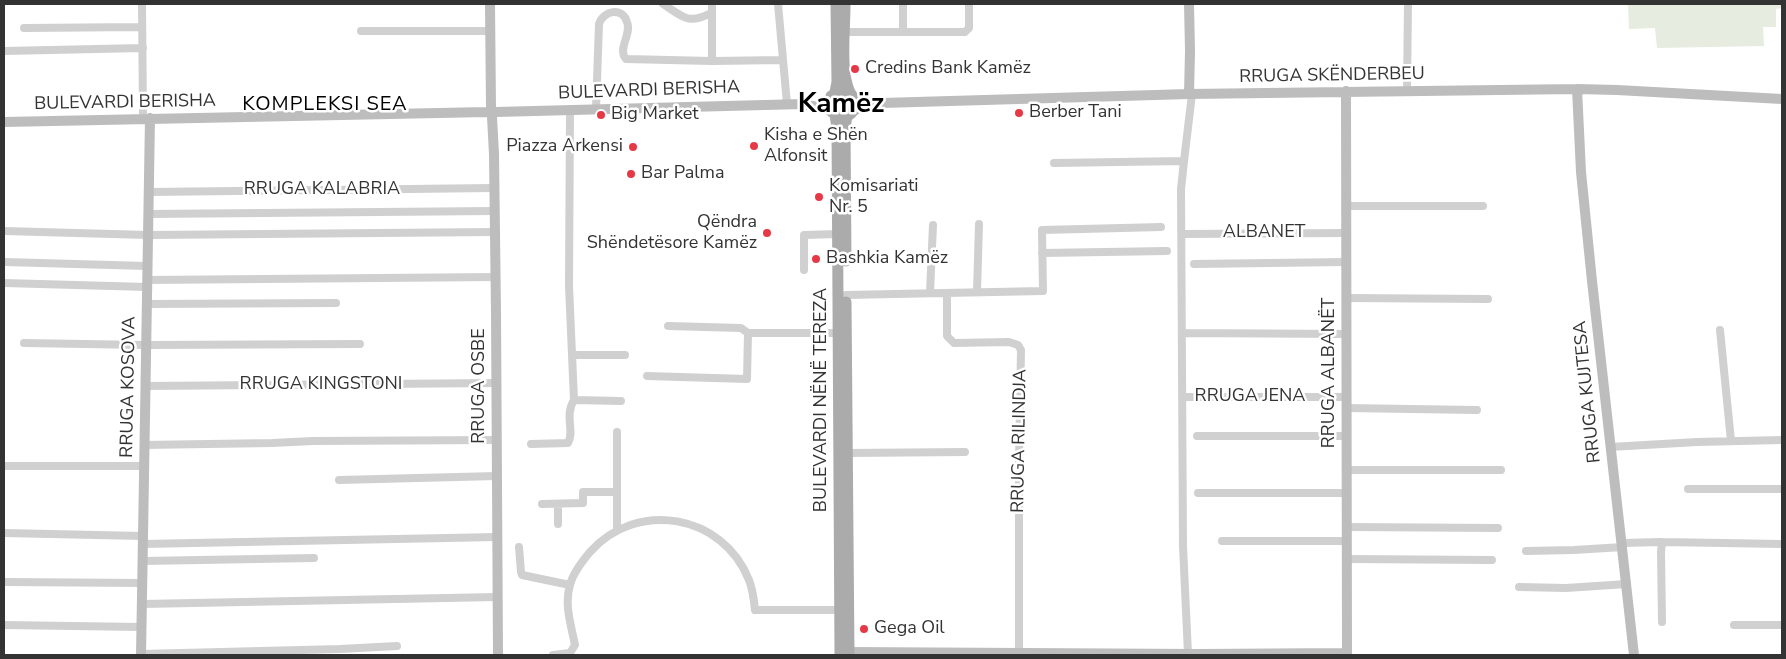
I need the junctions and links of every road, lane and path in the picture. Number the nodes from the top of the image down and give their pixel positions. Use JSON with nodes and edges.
{"nodes":[{"id":1,"x":142,"y":4,"type":"edge"},
{"id":2,"x":490,"y":4,"type":"edge"},
{"id":3,"x":663,"y":4,"type":"edge"},
{"id":4,"x":712,"y":4,"type":"edge"},
{"id":5,"x":778,"y":4,"type":"edge"},
{"id":6,"x":836,"y":4,"type":"edge"},
{"id":7,"x":845,"y":4,"type":"edge"},
{"id":8,"x":903,"y":4,"type":"edge"},
{"id":9,"x":969,"y":4,"type":"edge"},
{"id":10,"x":1189,"y":4,"type":"edge"},
{"id":11,"x":1408,"y":4,"type":"edge"},
{"id":12,"x":615,"y":9,"type":"edge"},
{"id":13,"x":712,"y":13,"type":"junction"},
{"id":14,"x":142,"y":26,"type":"junction"},
{"id":15,"x":24,"y":28,"type":"dead end"},
{"id":16,"x":361,"y":31,"type":"dead end"},
{"id":17,"x":490,"y":31,"type":"junction"},
{"id":18,"x":845,"y":32,"type":"junction"},
{"id":19,"x":903,"y":32,"type":"junction"},
{"id":20,"x":143,"y":48,"type":"junction"},
{"id":21,"x":4,"y":51,"type":"edge"},
{"id":22,"x":783,"y":60,"type":"junction"},
{"id":23,"x":712,"y":61,"type":"junction"},
{"id":24,"x":1577,"y":89,"type":"junction"},
{"id":25,"x":1407,"y":90,"type":"junction"},
{"id":26,"x":1346,"y":91,"type":"junction"},
{"id":27,"x":833,"y":94,"type":"junction"},
{"id":28,"x":851,"y":94,"type":"junction"},
{"id":29,"x":1190,"y":94,"type":"junction"},
{"id":30,"x":1782,"y":99,"type":"edge"},
{"id":31,"x":882,"y":103,"type":"junction"},
{"id":32,"x":787,"y":104,"type":"junction"},
{"id":33,"x":803,"y":104,"type":"junction"},
{"id":34,"x":596,"y":109,"type":"junction"},
{"id":35,"x":570,"y":110,"type":"junction"},
{"id":36,"x":492,"y":112,"type":"junction"},
{"id":37,"x":832,"y":113,"type":"junction"},
{"id":38,"x":850,"y":114,"type":"junction"},
{"id":39,"x":146,"y":118,"type":"junction"},
{"id":40,"x":4,"y":122,"type":"edge"},
{"id":41,"x":1184,"y":161,"type":"junction"},
{"id":42,"x":1054,"y":163,"type":"dead end"},
{"id":43,"x":494,"y":188,"type":"junction"},
{"id":44,"x":149,"y":192,"type":"junction"},
{"id":45,"x":1346,"y":206,"type":"junction"},
{"id":46,"x":1483,"y":206,"type":"dead end"},
{"id":47,"x":494,"y":212,"type":"junction"},
{"id":48,"x":148,"y":214,"type":"junction"},
{"id":49,"x":979,"y":224,"type":"dead end"},
{"id":50,"x":933,"y":225,"type":"dead end"},
{"id":51,"x":1161,"y":227,"type":"dead end"},
{"id":52,"x":4,"y":231,"type":"edge"},
{"id":53,"x":494,"y":232,"type":"junction"},
{"id":54,"x":1346,"y":233,"type":"junction"},
{"id":55,"x":838,"y":234,"type":"junction"},
{"id":56,"x":1182,"y":234,"type":"junction"},
{"id":57,"x":148,"y":235,"type":"junction"},
{"id":58,"x":1167,"y":251,"type":"dead end"},
{"id":59,"x":1042,"y":254,"type":"junction"},
{"id":60,"x":4,"y":262,"type":"edge"},
{"id":61,"x":1346,"y":262,"type":"junction"},
{"id":62,"x":1194,"y":264,"type":"dead end"},
{"id":63,"x":147,"y":266,"type":"junction"},
{"id":64,"x":804,"y":270,"type":"dead end"},
{"id":65,"x":496,"y":278,"type":"junction"},
{"id":66,"x":4,"y":283,"type":"edge"},
{"id":67,"x":147,"y":283,"type":"junction"},
{"id":68,"x":930,"y":292,"type":"junction"},
{"id":69,"x":977,"y":292,"type":"junction"},
{"id":70,"x":947,"y":293,"type":"junction"},
{"id":71,"x":842,"y":295,"type":"junction"},
{"id":72,"x":1346,"y":298,"type":"junction"},
{"id":73,"x":1488,"y":299,"type":"dead end"},
{"id":74,"x":336,"y":303,"type":"dead end"},
{"id":75,"x":146,"y":304,"type":"junction"},
{"id":76,"x":668,"y":326,"type":"dead end"},
{"id":77,"x":1720,"y":330,"type":"dead end"},
{"id":78,"x":1182,"y":332,"type":"junction"},
{"id":79,"x":748,"y":333,"type":"junction"},
{"id":80,"x":838,"y":333,"type":"junction"},
{"id":81,"x":1346,"y":334,"type":"junction"},
{"id":82,"x":24,"y":343,"type":"dead end"},
{"id":83,"x":360,"y":344,"type":"dead end"},
{"id":84,"x":146,"y":345,"type":"junction"},
{"id":85,"x":572,"y":355,"type":"junction"},
{"id":86,"x":625,"y":355,"type":"dead end"},
{"id":87,"x":647,"y":376,"type":"dead end"},
{"id":88,"x":496,"y":383,"type":"junction"},
{"id":89,"x":145,"y":386,"type":"junction"},
{"id":90,"x":1183,"y":397,"type":"junction"},
{"id":91,"x":1346,"y":397,"type":"junction"},
{"id":92,"x":574,"y":400,"type":"junction"},
{"id":93,"x":621,"y":401,"type":"dead end"},
{"id":94,"x":1346,"y":408,"type":"junction"},
{"id":95,"x":1477,"y":410,"type":"dead end"},
{"id":96,"x":617,"y":432,"type":"dead end"},
{"id":97,"x":1198,"y":436,"type":"dead end"},
{"id":98,"x":1347,"y":436,"type":"junction"},
{"id":99,"x":497,"y":440,"type":"junction"},
{"id":100,"x":1782,"y":440,"type":"edge"},
{"id":101,"x":1731,"y":441,"type":"junction"},
{"id":102,"x":531,"y":444,"type":"dead end"},
{"id":103,"x":144,"y":445,"type":"junction"},
{"id":104,"x":1610,"y":447,"type":"junction"},
{"id":105,"x":965,"y":452,"type":"dead end"},
{"id":106,"x":848,"y":453,"type":"junction"},
{"id":107,"x":4,"y":466,"type":"edge"},
{"id":108,"x":144,"y":466,"type":"junction"},
{"id":109,"x":1347,"y":470,"type":"junction"},
{"id":110,"x":1501,"y":470,"type":"dead end"},
{"id":111,"x":497,"y":476,"type":"junction"},
{"id":112,"x":339,"y":480,"type":"dead end"},
{"id":113,"x":1688,"y":489,"type":"dead end"},
{"id":114,"x":1782,"y":489,"type":"edge"},
{"id":115,"x":616,"y":492,"type":"junction"},
{"id":116,"x":1198,"y":493,"type":"dead end"},
{"id":117,"x":1347,"y":493,"type":"junction"},
{"id":118,"x":542,"y":504,"type":"dead end"},
{"id":119,"x":558,"y":504,"type":"junction"},
{"id":120,"x":558,"y":524,"type":"dead end"},
{"id":121,"x":1347,"y":527,"type":"junction"},
{"id":122,"x":1498,"y":528,"type":"dead end"},
{"id":123,"x":617,"y":530,"type":"junction"},
{"id":124,"x":4,"y":533,"type":"edge"},
{"id":125,"x":497,"y":537,"type":"junction"},
{"id":126,"x":143,"y":540,"type":"junction"},
{"id":127,"x":1222,"y":541,"type":"dead end"},
{"id":128,"x":1347,"y":541,"type":"junction"},
{"id":129,"x":1662,"y":542,"type":"junction"},
{"id":130,"x":1782,"y":544,"type":"edge"},
{"id":131,"x":1622,"y":545,"type":"junction"},
{"id":132,"x":519,"y":548,"type":"dead end"},
{"id":133,"x":1526,"y":551,"type":"dead end"},
{"id":134,"x":314,"y":558,"type":"dead end"},
{"id":135,"x":1347,"y":559,"type":"junction"},
{"id":136,"x":1492,"y":560,"type":"dead end"},
{"id":137,"x":143,"y":561,"type":"junction"},
{"id":138,"x":4,"y":582,"type":"edge"},
{"id":139,"x":142,"y":583,"type":"junction"},
{"id":140,"x":1627,"y":584,"type":"junction"},
{"id":141,"x":570,"y":585,"type":"junction"},
{"id":142,"x":1518,"y":587,"type":"dead end"},
{"id":143,"x":497,"y":597,"type":"junction"},
{"id":144,"x":142,"y":604,"type":"junction"},
{"id":145,"x":840,"y":610,"type":"junction"},
{"id":146,"x":1662,"y":622,"type":"dead end"},
{"id":147,"x":4,"y":625,"type":"edge"},
{"id":148,"x":1734,"y":625,"type":"dead end"},
{"id":149,"x":1782,"y":625,"type":"edge"},
{"id":150,"x":142,"y":627,"type":"junction"},
{"id":151,"x":397,"y":646,"type":"dead end"},
{"id":152,"x":846,"y":654,"type":"edge"},
{"id":153,"x":1019,"y":654,"type":"edge"},
{"id":154,"x":1188,"y":654,"type":"edge"},
{"id":155,"x":1347,"y":654,"type":"edge"},
{"id":156,"x":142,"y":655,"type":"edge"},
{"id":157,"x":498,"y":655,"type":"edge"},
{"id":158,"x":553,"y":655,"type":"edge"},
{"id":159,"x":1118,"y":655,"type":"edge"},
{"id":160,"x":1634,"y":655,"type":"edge"}],
"edges":[{"from":1,"to":14,"type":"street"},
{"from":2,"to":17,"type":"street","name":"RRUGA OSBE"},
{"from":3,"to":13,"type":"street"},
{"from":4,"to":13,"type":"street"},
{"from":5,"to":22,"type":"street"},
{"from":6,"to":27,"type":"main road","name":"BULEVARDI NËNË TEREZA"},
{"from":7,"to":18,"type":"main road","name":"BULEVARDI NËNË TEREZA"},
{"from":8,"to":19,"type":"street"},
{"from":9,"to":19,"type":"street"},
{"from":10,"to":29,"type":"street"},
{"from":11,"to":25,"type":"street"},
{"from":12,"to":23,"type":"street"},
{"from":12,"to":34,"type":"street"},
{"from":13,"to":23,"type":"street"},
{"from":14,"to":15,"type":"street"},
{"from":14,"to":20,"type":"street"},
{"from":16,"to":17,"type":"street"},
{"from":17,"to":36,"type":"street","name":"RRUGA OSBE"},
{"from":18,"to":19,"type":"street"},
{"from":18,"to":28,"type":"main road","name":"BULEVARDI NËNË TEREZA"},
{"from":20,"to":21,"type":"street"},
{"from":20,"to":39,"type":"street"},
{"from":22,"to":23,"type":"street"},
{"from":22,"to":32,"type":"street"},
{"from":24,"to":25,"type":"street","name":"RRUGA SKËNDERBEU"},
{"from":24,"to":30,"type":"street","name":"RRUGA SKËNDERBEU"},
{"from":24,"to":104,"type":"street","name":"RRUGA KUJTESA"},
{"from":25,"to":26,"type":"street","name":"RRUGA SKËNDERBEU"},
{"from":26,"to":29,"type":"street","name":"RRUGA SKËNDERBEU"},
{"from":26,"to":45,"type":"street","name":"RRUGA ALBANËT"},
{"from":27,"to":28,"type":"main road"},
{"from":27,"to":33,"type":"street","name":"BULEVARDI BERISHA"},
{"from":27,"to":37,"type":"main road","name":"BULEVARDI NËNË TEREZA"},
{"from":28,"to":31,"type":"street","name":"RRUGA SKËNDERBEU"},
{"from":28,"to":38,"type":"main road","name":"BULEVARDI NËNË TEREZA"},
{"from":29,"to":31,"type":"street","name":"RRUGA SKËNDERBEU"},
{"from":29,"to":41,"type":"street"},
{"from":31,"to":38,"type":"street","name":"RRUGA SKËNDERBEU"},
{"from":32,"to":33,"type":"street","name":"BULEVARDI BERISHA"},
{"from":32,"to":34,"type":"street","name":"BULEVARDI BERISHA"},
{"from":33,"to":37,"type":"street","name":"BULEVARDI BERISHA"},
{"from":34,"to":35,"type":"street","name":"BULEVARDI BERISHA"},
{"from":35,"to":36,"type":"street","name":"BULEVARDI BERISHA"},
{"from":35,"to":85,"type":"street"},
{"from":36,"to":39,"type":"street","name":"BULEVARDI BERISHA"},
{"from":36,"to":43,"type":"street","name":"RRUGA OSBE"},
{"from":37,"to":38,"type":"main road"},
{"from":37,"to":55,"type":"main road","name":"BULEVARDI NËNË TEREZA"},
{"from":38,"to":71,"type":"main road","name":"BULEVARDI NËNË TEREZA"},
{"from":39,"to":40,"type":"street","name":"BULEVARDI BERISHA"},
{"from":39,"to":44,"type":"street","name":"RRUGA KOSOVA"},
{"from":41,"to":42,"type":"street"},
{"from":41,"to":56,"type":"street"},
{"from":43,"to":44,"type":"street","name":"RRUGA KALABRIA"},
{"from":43,"to":47,"type":"street","name":"RRUGA OSBE"},
{"from":44,"to":48,"type":"street","name":"RRUGA KOSOVA"},
{"from":45,"to":46,"type":"street"},
{"from":45,"to":54,"type":"street","name":"RRUGA ALBANËT"},
{"from":47,"to":48,"type":"street"},
{"from":47,"to":53,"type":"street","name":"RRUGA OSBE"},
{"from":48,"to":57,"type":"street","name":"RRUGA KOSOVA"},
{"from":49,"to":69,"type":"street"},
{"from":50,"to":68,"type":"street"},
{"from":51,"to":59,"type":"street"},
{"from":52,"to":57,"type":"street"},
{"from":53,"to":57,"type":"street"},
{"from":53,"to":65,"type":"street","name":"RRUGA OSBE"},
{"from":54,"to":56,"type":"street","name":"ALBANET"},
{"from":54,"to":61,"type":"street","name":"RRUGA ALBANËT"},
{"from":55,"to":64,"type":"street"},
{"from":55,"to":71,"type":"main road","name":"BULEVARDI NËNË TEREZA"},
{"from":56,"to":78,"type":"street"},
{"from":57,"to":63,"type":"street","name":"RRUGA KOSOVA"},
{"from":58,"to":59,"type":"street"},
{"from":59,"to":69,"type":"street"},
{"from":60,"to":63,"type":"street"},
{"from":61,"to":62,"type":"street"},
{"from":61,"to":72,"type":"street","name":"RRUGA ALBANËT"},
{"from":63,"to":67,"type":"street","name":"RRUGA KOSOVA"},
{"from":65,"to":67,"type":"street"},
{"from":65,"to":88,"type":"street","name":"RRUGA OSBE"},
{"from":66,"to":67,"type":"street"},
{"from":67,"to":75,"type":"street","name":"RRUGA KOSOVA"},
{"from":68,"to":70,"type":"street"},
{"from":68,"to":71,"type":"street"},
{"from":69,"to":70,"type":"street"},
{"from":70,"to":153,"type":"street","name":"RRUGA RILINDJA"},
{"from":71,"to":80,"type":"main road","name":"BULEVARDI NËNË TEREZA"},
{"from":71,"to":106,"type":"main road","name":"BULEVARDI NËNË TEREZA"},
{"from":72,"to":73,"type":"street"},
{"from":72,"to":81,"type":"street","name":"RRUGA ALBANËT"},
{"from":74,"to":75,"type":"street"},
{"from":75,"to":84,"type":"street","name":"RRUGA KOSOVA"},
{"from":76,"to":79,"type":"street"},
{"from":77,"to":101,"type":"street"},
{"from":78,"to":81,"type":"street"},
{"from":78,"to":90,"type":"street"},
{"from":79,"to":80,"type":"street"},
{"from":79,"to":87,"type":"street"},
{"from":80,"to":145,"type":"main road","name":"BULEVARDI NËNË TEREZA"},
{"from":81,"to":91,"type":"street","name":"RRUGA ALBANËT"},
{"from":82,"to":84,"type":"street"},
{"from":83,"to":84,"type":"street"},
{"from":84,"to":89,"type":"street","name":"RRUGA KOSOVA"},
{"from":85,"to":86,"type":"street"},
{"from":85,"to":92,"type":"street"},
{"from":88,"to":89,"type":"street","name":"RRUGA KINGSTONI"},
{"from":88,"to":99,"type":"street","name":"RRUGA OSBE"},
{"from":89,"to":103,"type":"street","name":"RRUGA KOSOVA"},
{"from":90,"to":91,"type":"street","name":"RRUGA JENA"},
{"from":90,"to":154,"type":"street"},
{"from":91,"to":94,"type":"street","name":"RRUGA ALBANËT"},
{"from":92,"to":93,"type":"street"},
{"from":92,"to":102,"type":"street"},
{"from":94,"to":95,"type":"street"},
{"from":94,"to":98,"type":"street","name":"RRUGA ALBANËT"},
{"from":96,"to":115,"type":"street"},
{"from":97,"to":98,"type":"street"},
{"from":98,"to":109,"type":"street","name":"RRUGA ALBANËT"},
{"from":99,"to":103,"type":"street"},
{"from":99,"to":111,"type":"street","name":"RRUGA OSBE"},
{"from":100,"to":101,"type":"street"},
{"from":101,"to":104,"type":"street"},
{"from":103,"to":108,"type":"street","name":"RRUGA KOSOVA"},
{"from":104,"to":131,"type":"street","name":"RRUGA KUJTESA"},
{"from":105,"to":106,"type":"street"},
{"from":106,"to":152,"type":"main road","name":"BULEVARDI NËNË TEREZA"},
{"from":107,"to":108,"type":"street"},
{"from":108,"to":126,"type":"street","name":"RRUGA KOSOVA"},
{"from":109,"to":110,"type":"street"},
{"from":109,"to":117,"type":"street","name":"RRUGA ALBANËT"},
{"from":111,"to":112,"type":"street"},
{"from":111,"to":125,"type":"street","name":"RRUGA OSBE"},
{"from":113,"to":114,"type":"street"},
{"from":115,"to":119,"type":"street"},
{"from":115,"to":123,"type":"street"},
{"from":116,"to":117,"type":"street"},
{"from":117,"to":121,"type":"street","name":"RRUGA ALBANËT"},
{"from":118,"to":119,"type":"street"},
{"from":119,"to":120,"type":"street"},
{"from":121,"to":122,"type":"street"},
{"from":121,"to":128,"type":"street","name":"RRUGA ALBANËT"},
{"from":123,"to":141,"type":"street"},
{"from":123,"to":145,"type":"street"},
{"from":124,"to":126,"type":"street"},
{"from":125,"to":126,"type":"street"},
{"from":125,"to":143,"type":"street","name":"RRUGA OSBE"},
{"from":126,"to":137,"type":"street","name":"RRUGA KOSOVA"},
{"from":127,"to":128,"type":"street"},
{"from":128,"to":135,"type":"street","name":"RRUGA ALBANËT"},
{"from":129,"to":130,"type":"street"},
{"from":129,"to":131,"type":"street"},
{"from":129,"to":146,"type":"street"},
{"from":131,"to":133,"type":"street"},
{"from":131,"to":140,"type":"street","name":"RRUGA KUJTESA"},
{"from":132,"to":141,"type":"street"},
{"from":134,"to":137,"type":"street"},
{"from":135,"to":136,"type":"street"},
{"from":135,"to":155,"type":"street","name":"RRUGA ALBANËT"},
{"from":137,"to":139,"type":"street","name":"RRUGA KOSOVA"},
{"from":138,"to":139,"type":"street"},
{"from":139,"to":144,"type":"street","name":"RRUGA KOSOVA"},
{"from":140,"to":142,"type":"street"},
{"from":140,"to":160,"type":"street","name":"RRUGA KUJTESA"},
{"from":141,"to":158,"type":"street"},
{"from":143,"to":144,"type":"street"},
{"from":143,"to":157,"type":"street","name":"RRUGA OSBE"},
{"from":144,"to":150,"type":"street","name":"RRUGA KOSOVA"},
{"from":145,"to":152,"type":"main road","name":"BULEVARDI NËNË TEREZA"},
{"from":147,"to":150,"type":"street"},
{"from":148,"to":149,"type":"street"},
{"from":150,"to":156,"type":"street","name":"RRUGA KOSOVA"},
{"from":151,"to":156,"type":"street"},
{"from":152,"to":153,"type":"street"},
{"from":153,"to":159,"type":"street"},
{"from":154,"to":155,"type":"street"},
{"from":154,"to":159,"type":"street"}]}
